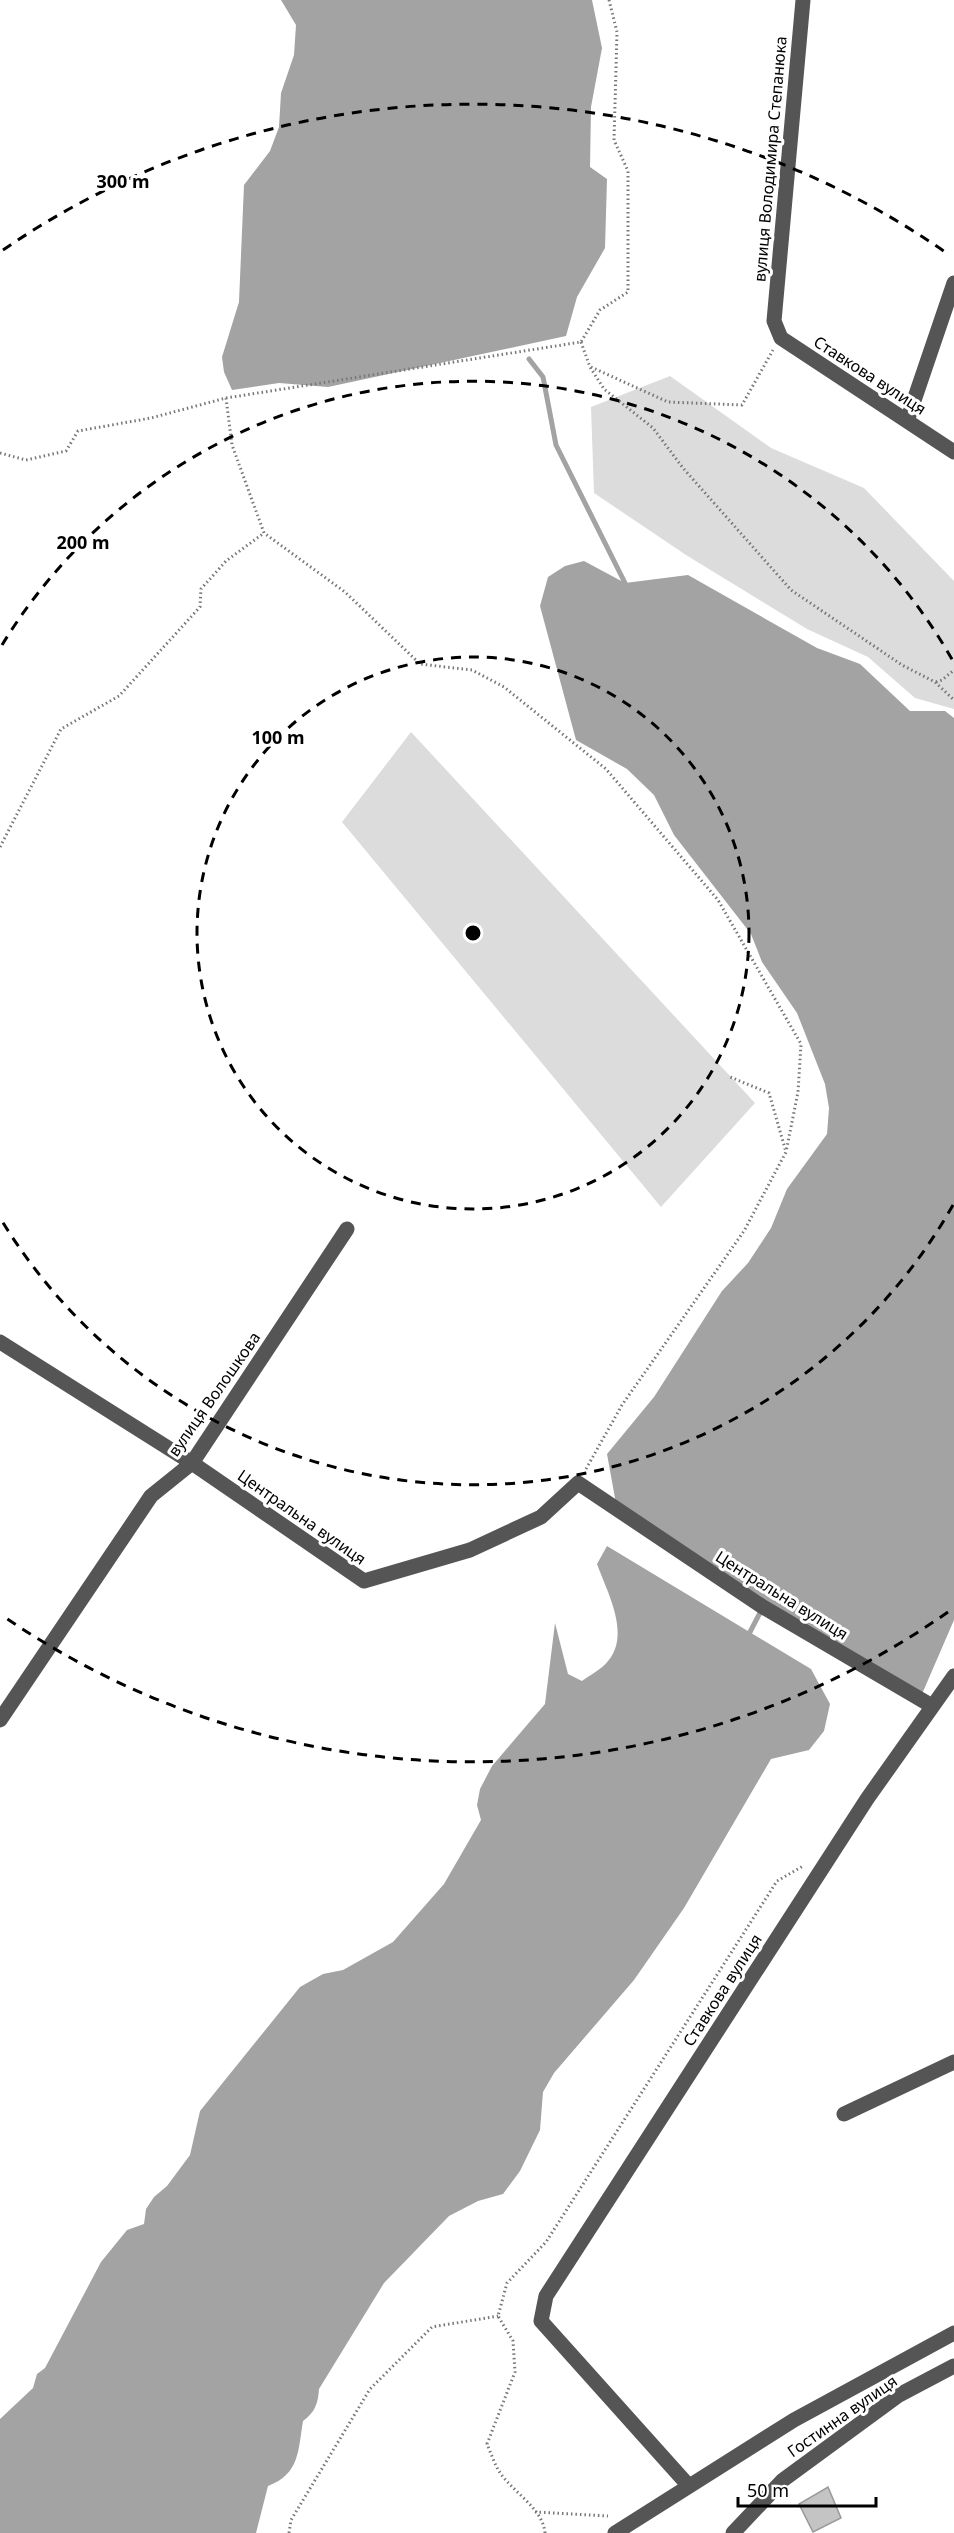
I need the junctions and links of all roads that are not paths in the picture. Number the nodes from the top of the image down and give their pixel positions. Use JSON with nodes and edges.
{"nodes":[{"id":1,"x":803,"y":0,"type":"edge"},
{"id":2,"x":954,"y":283,"type":"edge"},
{"id":3,"x":781,"y":338,"type":"joint"},
{"id":4,"x":907,"y":421,"type":"junction"},
{"id":5,"x":954,"y":452,"type":"edge"},
{"id":6,"x":347,"y":1229,"type":"dead end"},
{"id":7,"x":1,"y":1346,"type":"edge"},
{"id":8,"x":192,"y":1463,"type":"junction"},
{"id":9,"x":954,"y":1676,"type":"edge"},
{"id":10,"x":932,"y":1706,"type":"junction"},
{"id":11,"x":0,"y":1720,"type":"edge"},
{"id":12,"x":954,"y":2062,"type":"edge"},
{"id":13,"x":844,"y":2114,"type":"dead end"},
{"id":14,"x":954,"y":2333,"type":"edge"},
{"id":15,"x":954,"y":2366,"type":"edge"},
{"id":16,"x":688,"y":2485,"type":"junction"},
{"id":17,"x":615,"y":2533,"type":"edge"},
{"id":18,"x":733,"y":2533,"type":"edge"}],
"edges":[{"from":1,"to":3,"type":"street","name":"вулиця Володимира Степанюка"},
{"from":2,"to":4,"type":"street"},
{"from":3,"to":4,"type":"street","name":"Ставкова вулиця"},
{"from":4,"to":5,"type":"street","name":"Ставкова вулиця"},
{"from":6,"to":8,"type":"street","name":"вулиця Волошкова"},
{"from":7,"to":8,"type":"street","name":"Центральна вулиця"},
{"from":8,"to":10,"type":"street","name":"Центральна вулиця"},
{"from":8,"to":11,"type":"street","name":"вулиця Волошкова"},
{"from":9,"to":10,"type":"street","name":"Ставкова вулиця"},
{"from":10,"to":16,"type":"street","name":"Ставкова вулиця"},
{"from":12,"to":13,"type":"street"},
{"from":14,"to":16,"type":"street","name":"Гостинна вулиця"},
{"from":15,"to":18,"type":"street","name":"Гостинна вулиця"},
{"from":16,"to":17,"type":"street","name":"Гостинна вулиця"}]}
